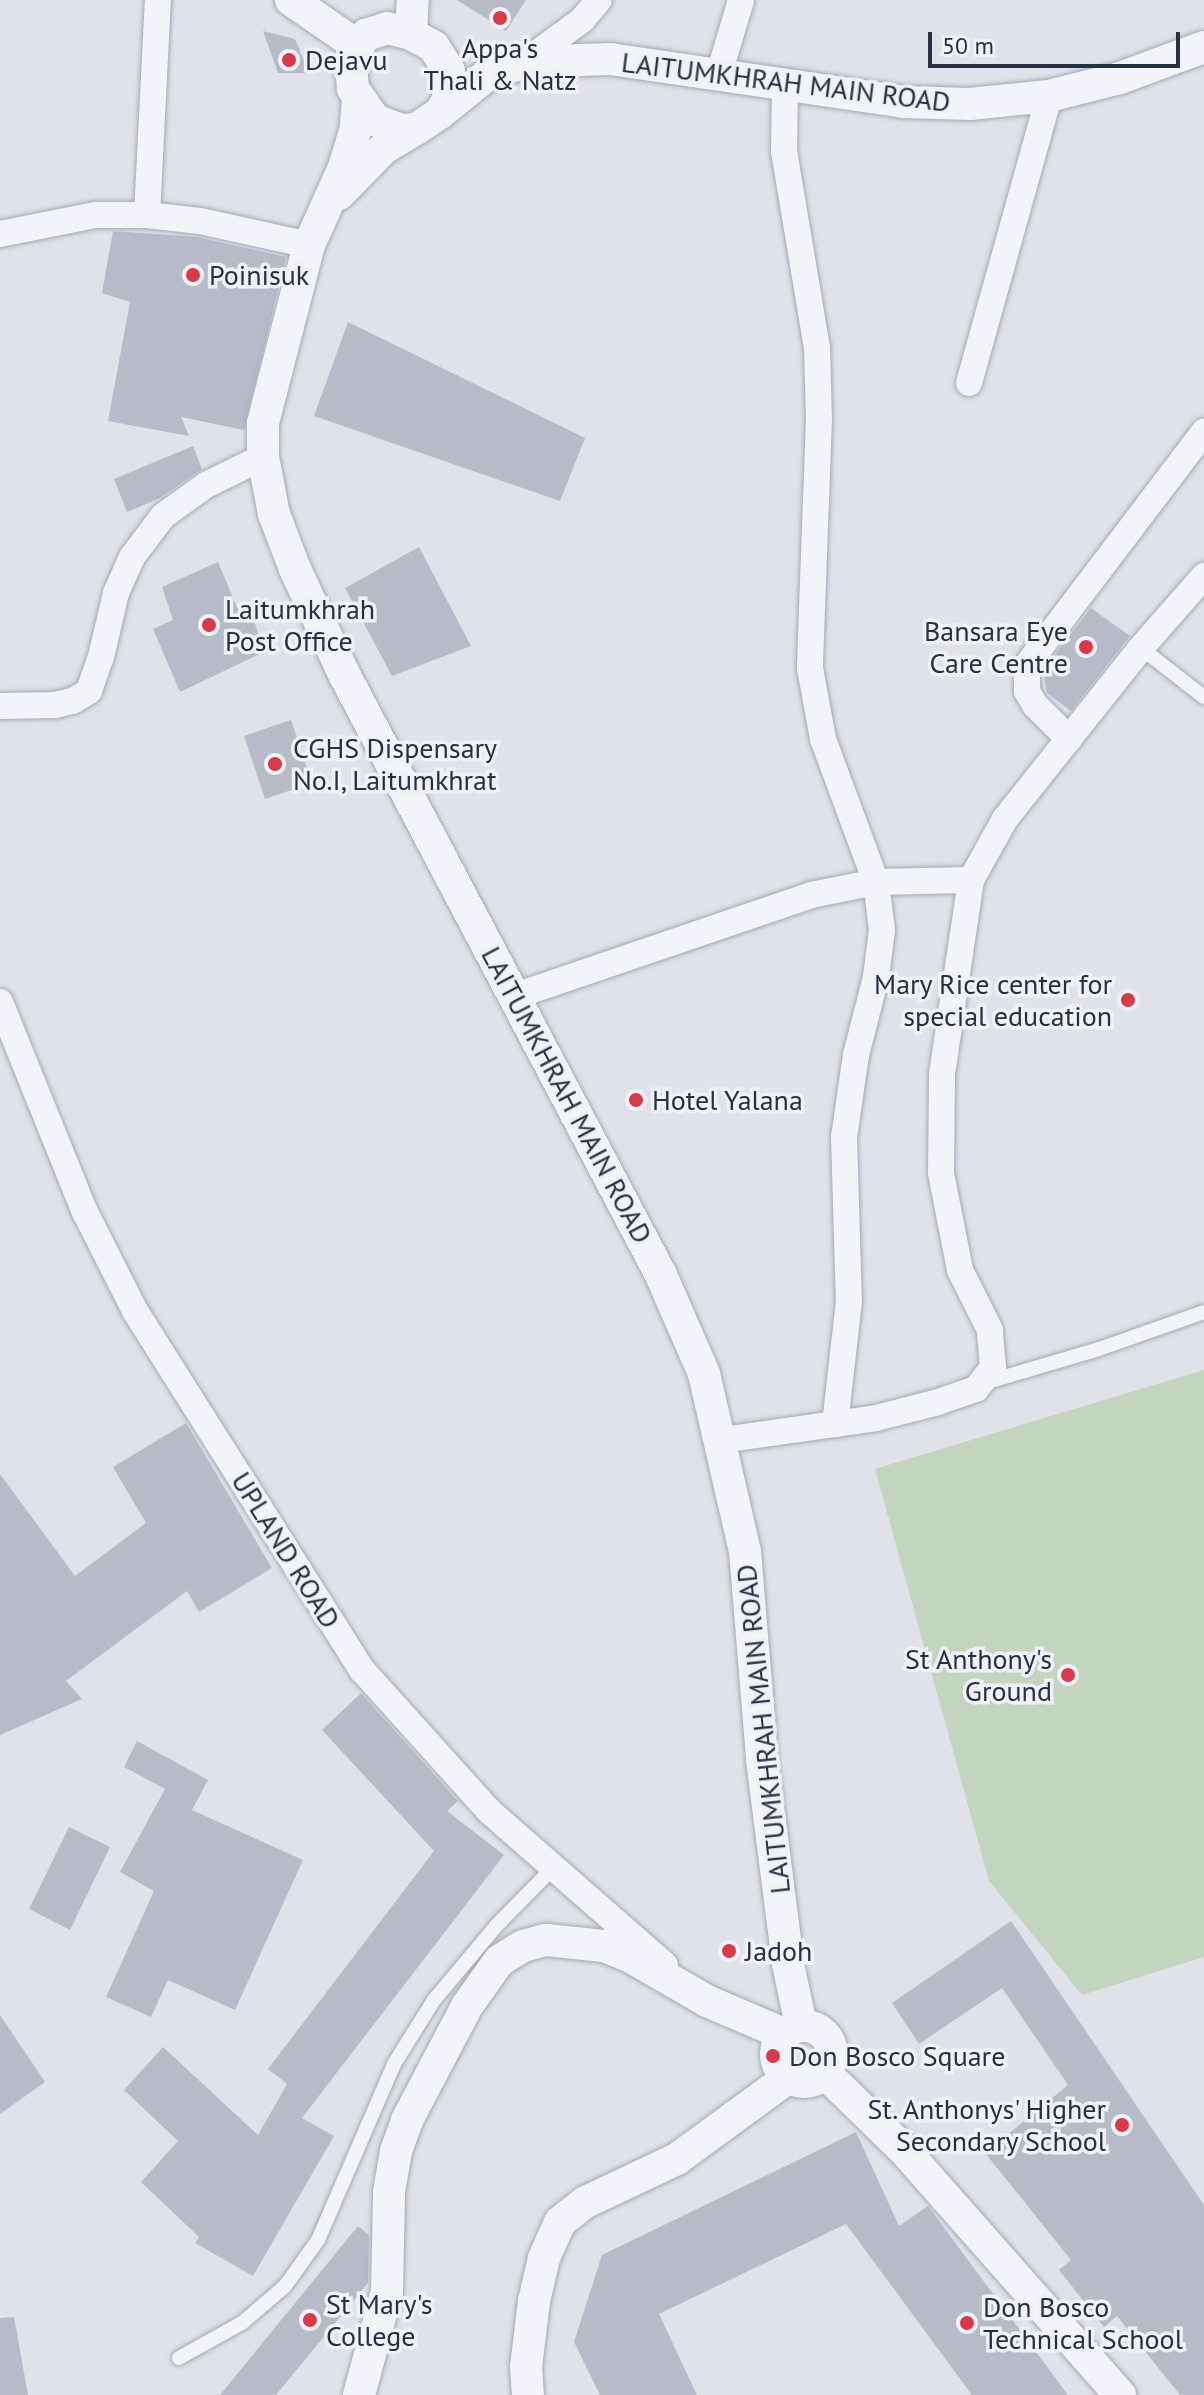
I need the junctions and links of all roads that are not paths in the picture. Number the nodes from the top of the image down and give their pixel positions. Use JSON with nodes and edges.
{"nodes":[{"id":1,"x":158,"y":0,"type":"edge"},
{"id":2,"x":291,"y":0,"type":"edge"},
{"id":3,"x":413,"y":0,"type":"edge"},
{"id":4,"x":599,"y":0,"type":"edge"},
{"id":5,"x":741,"y":0,"type":"edge"},
{"id":6,"x":422,"y":41,"type":"junction"},
{"id":7,"x":358,"y":46,"type":"junction"},
{"id":8,"x":1204,"y":47,"type":"edge"},
{"id":9,"x":515,"y":64,"type":"junction"},
{"id":10,"x":719,"y":74,"type":"junction"},
{"id":11,"x":785,"y":85,"type":"junction"},
{"id":12,"x":1049,"y":96,"type":"junction"},
{"id":13,"x":358,"y":97,"type":"junction"},
{"id":14,"x":428,"y":121,"type":"junction"},
{"id":15,"x":328,"y":205,"type":"junction"},
{"id":16,"x":147,"y":215,"type":"junction"},
{"id":17,"x":0,"y":234,"type":"edge"},
{"id":18,"x":309,"y":245,"type":"junction"},
{"id":19,"x":969,"y":383,"type":"dead end"},
{"id":20,"x":1204,"y":432,"type":"edge"},
{"id":21,"x":263,"y":457,"type":"junction"},
{"id":22,"x":1204,"y":576,"type":"edge"},
{"id":23,"x":1141,"y":648,"type":"junction"},
{"id":24,"x":1204,"y":697,"type":"edge"},
{"id":25,"x":0,"y":706,"type":"edge"},
{"id":26,"x":1069,"y":739,"type":"junction"},
{"id":27,"x":971,"y":880,"type":"junction"},
{"id":28,"x":876,"y":882,"type":"junction"},
{"id":29,"x":515,"y":996,"type":"junction"},
{"id":30,"x":0,"y":1002,"type":"edge"},
{"id":31,"x":1204,"y":1312,"type":"edge"},
{"id":32,"x":980,"y":1384,"type":"junction"},
{"id":33,"x":835,"y":1424,"type":"junction"},
{"id":34,"x":722,"y":1440,"type":"junction"},
{"id":35,"x":553,"y":1868,"type":"junction"},
{"id":36,"x":707,"y":2001,"type":"junction"},
{"id":37,"x":793,"y":2030,"type":"junction"},
{"id":38,"x":825,"y":2073,"type":"junction"},
{"id":39,"x":789,"y":2077,"type":"junction"},
{"id":40,"x":179,"y":2358,"type":"dead end"},
{"id":41,"x":359,"y":2395,"type":"edge"},
{"id":42,"x":528,"y":2395,"type":"edge"},
{"id":43,"x":1120,"y":2395,"type":"edge"}],
"edges":[{"from":1,"to":16,"type":"street"},
{"from":2,"to":7,"type":"street"},
{"from":3,"to":6,"type":"street"},
{"from":4,"to":9,"type":"street"},
{"from":5,"to":10,"type":"street"},
{"from":6,"to":7,"type":"street"},
{"from":6,"to":9,"type":"street"},
{"from":6,"to":14,"type":"street"},
{"from":7,"to":13,"type":"street"},
{"from":8,"to":12,"type":"street","name":"LAITUMKHRAH MAIN ROAD"},
{"from":9,"to":10,"type":"street","name":"LAITUMKHRAH MAIN ROAD"},
{"from":9,"to":14,"type":"street"},
{"from":10,"to":11,"type":"street","name":"LAITUMKHRAH MAIN ROAD"},
{"from":11,"to":12,"type":"street","name":"LAITUMKHRAH MAIN ROAD"},
{"from":11,"to":28,"type":"street"},
{"from":12,"to":19,"type":"street"},
{"from":13,"to":14,"type":"street"},
{"from":13,"to":15,"type":"street"},
{"from":14,"to":15,"type":"street"},
{"from":15,"to":18,"type":"street","name":"LAITUMKHRAH MAIN ROAD"},
{"from":16,"to":17,"type":"street"},
{"from":16,"to":18,"type":"street"},
{"from":18,"to":21,"type":"street","name":"LAITUMKHRAH MAIN ROAD"},
{"from":20,"to":26,"type":"street"},
{"from":21,"to":25,"type":"street"},
{"from":21,"to":29,"type":"street","name":"LAITUMKHRAH MAIN ROAD"},
{"from":22,"to":23,"type":"street"},
{"from":23,"to":24,"type":"lane"},
{"from":23,"to":26,"type":"street"},
{"from":26,"to":27,"type":"street"},
{"from":27,"to":28,"type":"street"},
{"from":27,"to":32,"type":"street"},
{"from":28,"to":29,"type":"street"},
{"from":28,"to":33,"type":"street"},
{"from":29,"to":34,"type":"street","name":"LAITUMKHRAH MAIN ROAD"},
{"from":30,"to":35,"type":"street","name":"UPLAND ROAD"},
{"from":31,"to":32,"type":"lane"},
{"from":32,"to":33,"type":"street"},
{"from":33,"to":34,"type":"street"},
{"from":34,"to":37,"type":"street","name":"LAITUMKHRAH MAIN ROAD"},
{"from":35,"to":36,"type":"street","name":"UPLAND ROAD"},
{"from":35,"to":40,"type":"lane"},
{"from":36,"to":37,"type":"street"},
{"from":36,"to":41,"type":"street"},
{"from":37,"to":38,"type":"street"},
{"from":37,"to":39,"type":"street"},
{"from":38,"to":39,"type":"street"},
{"from":38,"to":43,"type":"street"},
{"from":39,"to":42,"type":"street"}]}
